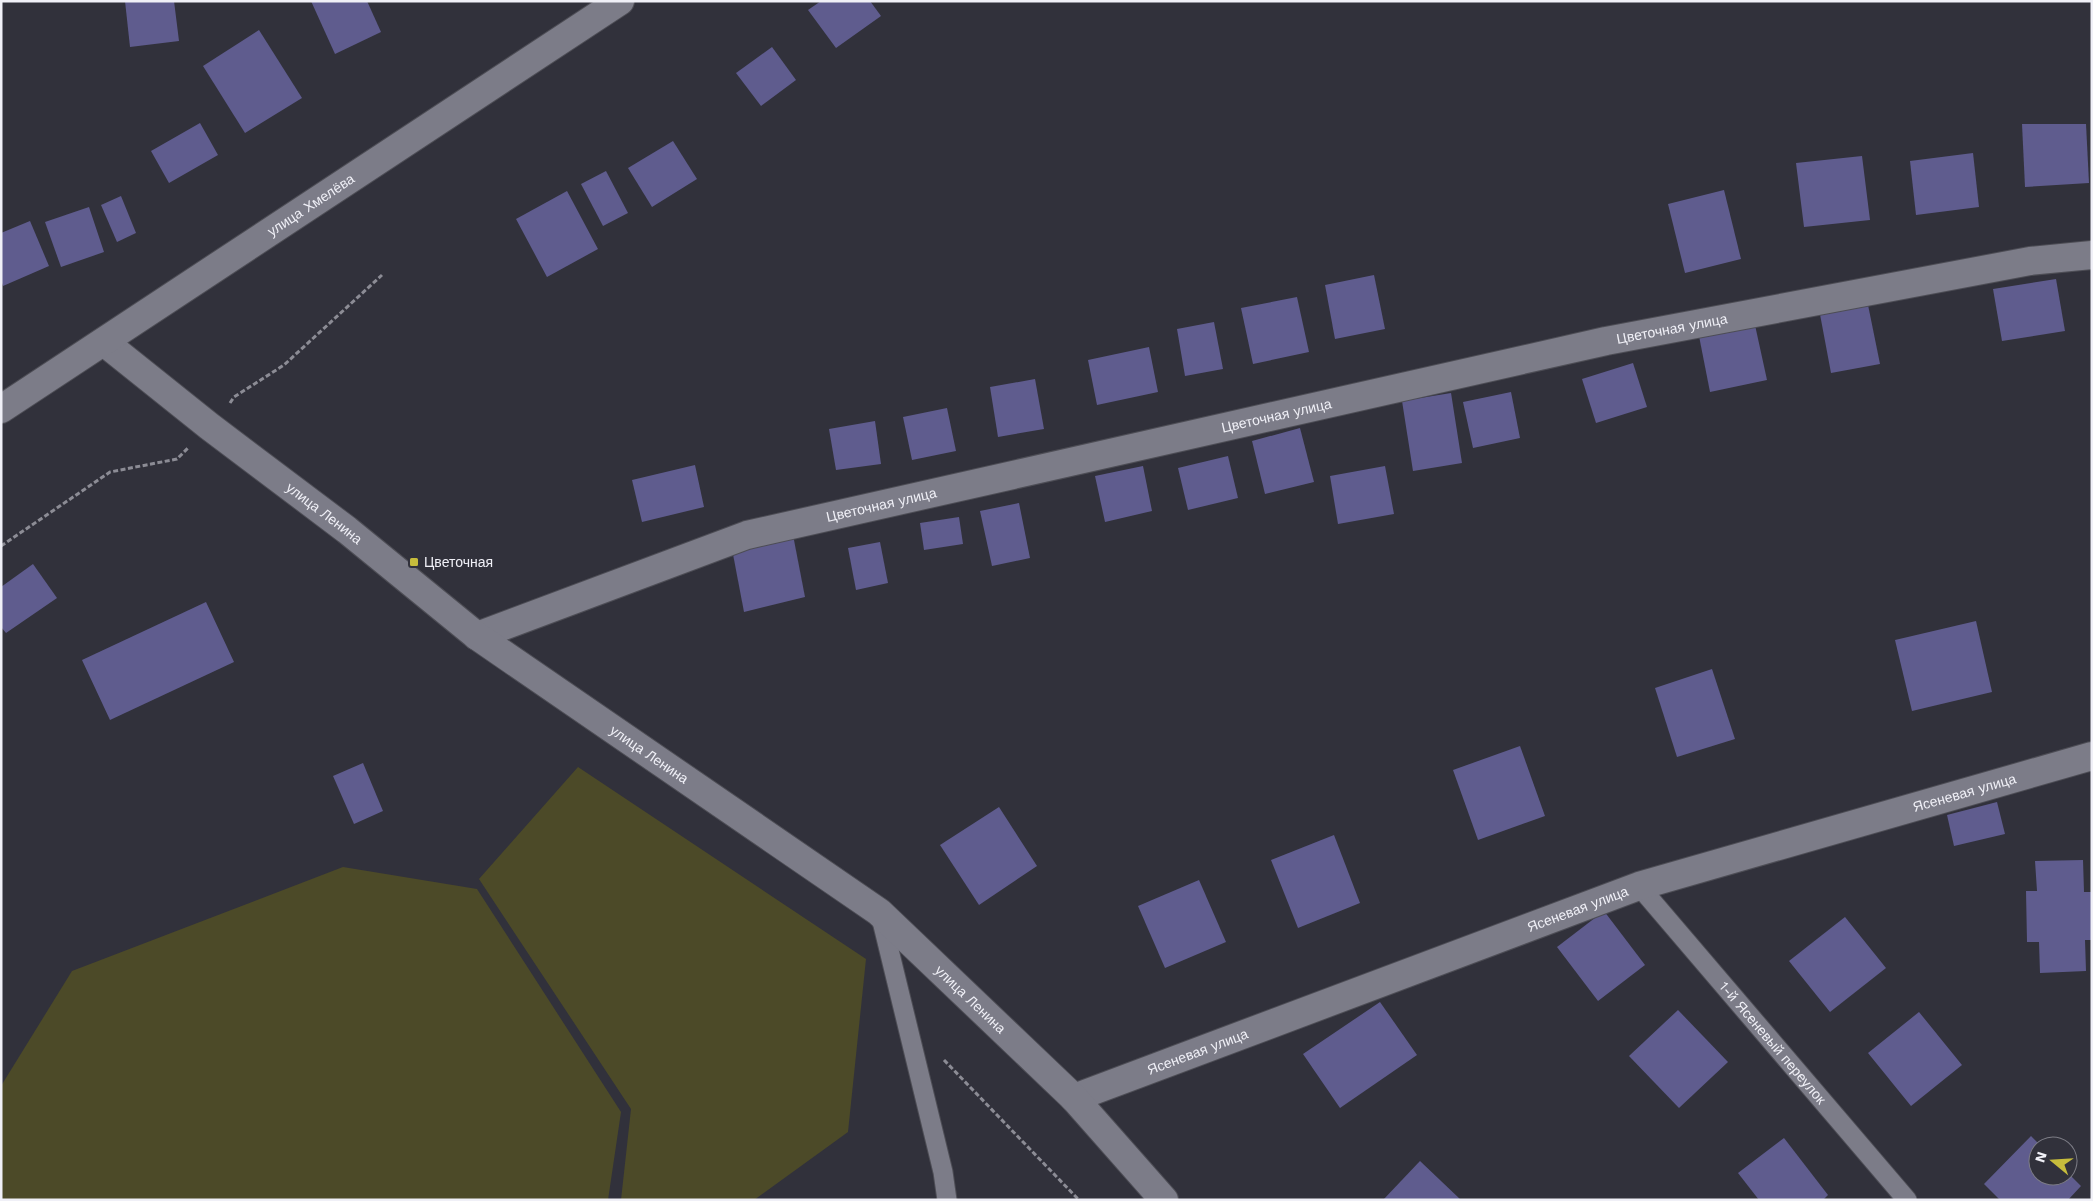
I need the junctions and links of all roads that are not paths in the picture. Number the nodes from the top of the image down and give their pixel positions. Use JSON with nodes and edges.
{"nodes":[{"id":1,"x":620,"y":1,"type":"edge"},
{"id":2,"x":2092,"y":255,"type":"edge"},
{"id":3,"x":104,"y":342,"type":"junction"},
{"id":4,"x":1,"y":409,"type":"edge"},
{"id":5,"x":477,"y":636,"type":"junction"},
{"id":6,"x":2092,"y":756,"type":"edge"},
{"id":7,"x":1639,"y":886,"type":"junction"},
{"id":8,"x":880,"y":912,"type":"junction"},
{"id":9,"x":1074,"y":1098,"type":"junction"},
{"id":10,"x":947,"y":1200,"type":"edge"},
{"id":11,"x":1164,"y":1200,"type":"edge"},
{"id":12,"x":1907,"y":1200,"type":"edge"}],
"edges":[{"from":1,"to":3,"type":"street","name":"улица Хмелёва"},
{"from":2,"to":5,"type":"street","name":"Цветочная улица"},
{"from":3,"to":4,"type":"street","name":"улица Хмелёва"},
{"from":3,"to":5,"type":"street","name":"улица Ленина"},
{"from":5,"to":8,"type":"street","name":"улица Ленина"},
{"from":6,"to":7,"type":"street","name":"Ясеневая улица"},
{"from":7,"to":9,"type":"street","name":"Ясеневая улица"},
{"from":7,"to":12,"type":"lane","name":"1-й Ясеневый переулок"},
{"from":8,"to":9,"type":"street","name":"улица Ленина"},
{"from":8,"to":10,"type":"lane"},
{"from":9,"to":11,"type":"street","name":"улица Ленина"}]}
